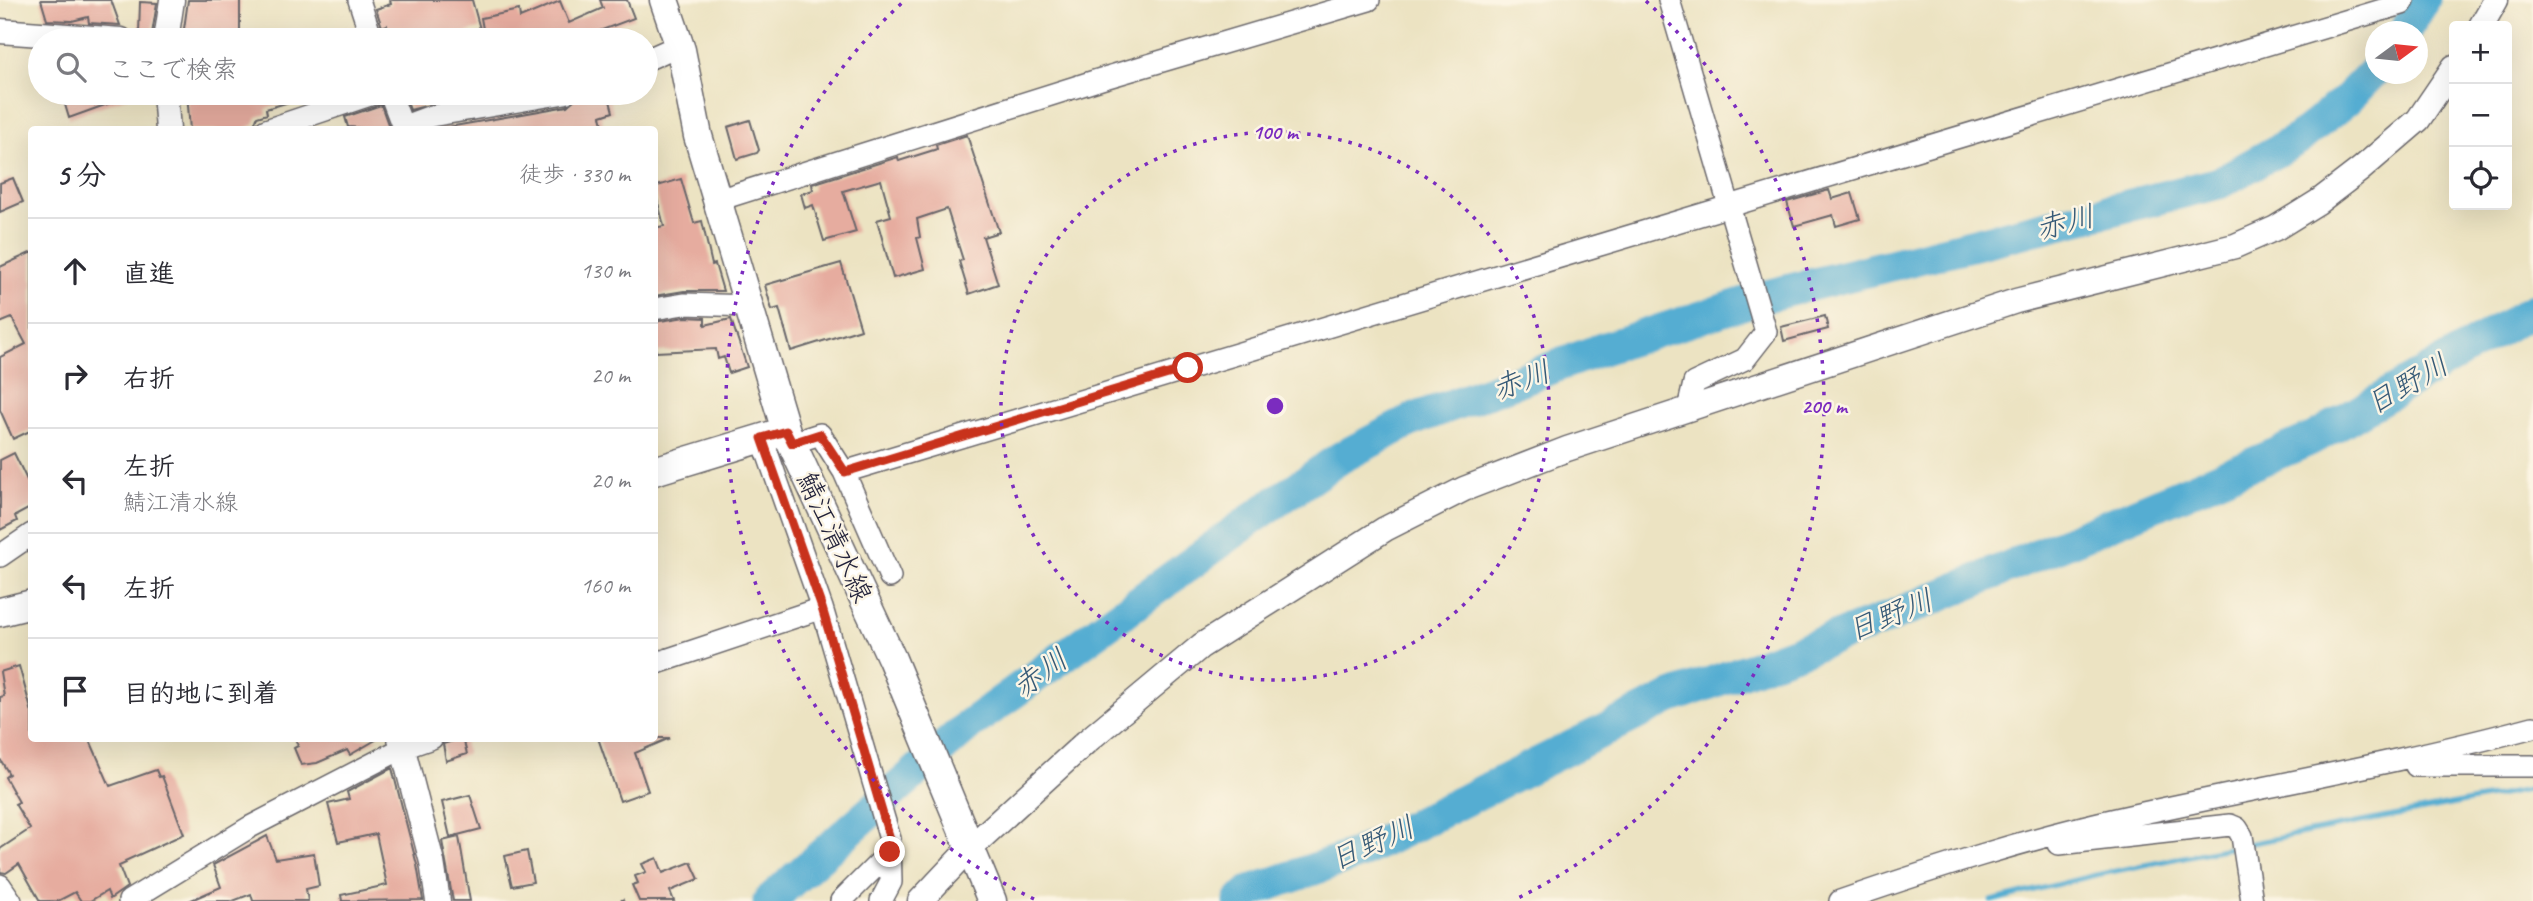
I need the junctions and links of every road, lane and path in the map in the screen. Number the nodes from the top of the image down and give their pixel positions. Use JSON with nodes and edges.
{"nodes":[{"id":1,"x":172,"y":0,"type":"edge"},
{"id":2,"x":359,"y":0,"type":"edge"},
{"id":3,"x":664,"y":0,"type":"edge"},
{"id":4,"x":1369,"y":0,"type":"edge"},
{"id":5,"x":1669,"y":0,"type":"edge"},
{"id":6,"x":2404,"y":0,"type":"edge"},
{"id":7,"x":2496,"y":0,"type":"edge"},
{"id":8,"x":2484,"y":21,"type":"edge"},
{"id":9,"x":168,"y":28,"type":"edge"},
{"id":10,"x":368,"y":28,"type":"edge"},
{"id":11,"x":0,"y":31,"type":"edge"},
{"id":12,"x":28,"y":33,"type":"edge"},
{"id":13,"x":681,"y":50,"type":"junction"},
{"id":14,"x":658,"y":55,"type":"edge"},
{"id":15,"x":2449,"y":74,"type":"edge"},
{"id":16,"x":166,"y":105,"type":"edge"},
{"id":17,"x":340,"y":105,"type":"edge"},
{"id":18,"x":395,"y":105,"type":"edge"},
{"id":19,"x":495,"y":105,"type":"edge"},
{"id":20,"x":168,"y":126,"type":"edge"},
{"id":21,"x":278,"y":126,"type":"edge"},
{"id":22,"x":403,"y":126,"type":"edge"},
{"id":23,"x":408,"y":126,"type":"edge"},
{"id":24,"x":718,"y":200,"type":"junction"},
{"id":25,"x":1730,"y":204,"type":"junction"},
{"id":26,"x":751,"y":306,"type":"junction"},
{"id":27,"x":658,"y":308,"type":"edge"},
{"id":28,"x":1688,"y":409,"type":"junction"},
{"id":29,"x":780,"y":437,"type":"junction"},
{"id":30,"x":658,"y":470,"type":"edge"},
{"id":31,"x":845,"y":472,"type":"junction"},
{"id":32,"x":28,"y":537,"type":"edge"},
{"id":33,"x":0,"y":556,"type":"edge"},
{"id":34,"x":890,"y":577,"type":"dead end"},
{"id":35,"x":28,"y":605,"type":"edge"},
{"id":36,"x":822,"y":608,"type":"junction"},
{"id":37,"x":0,"y":612,"type":"edge"},
{"id":38,"x":658,"y":663,"type":"edge"},
{"id":39,"x":2533,"y":727,"type":"edge"},
{"id":40,"x":402,"y":743,"type":"edge"},
{"id":41,"x":2374,"y":766,"type":"junction"},
{"id":42,"x":2533,"y":766,"type":"edge"},
{"id":43,"x":2029,"y":843,"type":"junction"},
{"id":44,"x":969,"y":849,"type":"junction"},
{"id":45,"x":890,"y":852,"type":"junction"},
{"id":46,"x":0,"y":885,"type":"edge"},
{"id":47,"x":11,"y":901,"type":"edge"},
{"id":48,"x":128,"y":901,"type":"edge"},
{"id":49,"x":438,"y":901,"type":"edge"},
{"id":50,"x":841,"y":901,"type":"edge"},
{"id":51,"x":881,"y":901,"type":"edge"},
{"id":52,"x":920,"y":901,"type":"edge"},
{"id":53,"x":992,"y":901,"type":"edge"},
{"id":54,"x":1840,"y":901,"type":"edge"},
{"id":55,"x":2252,"y":901,"type":"edge"}],
"edges":[{"from":1,"to":9,"type":"street"},
{"from":2,"to":10,"type":"street"},
{"from":3,"to":13,"type":"main road","name":"鯖江清水線"},
{"from":4,"to":24,"type":"street"},
{"from":5,"to":25,"type":"street"},
{"from":6,"to":25,"type":"street"},
{"from":7,"to":8,"type":"street"},
{"from":11,"to":12,"type":"street"},
{"from":13,"to":14,"type":"street"},
{"from":13,"to":24,"type":"main road","name":"鯖江清水線"},
{"from":15,"to":28,"type":"street"},
{"from":16,"to":20,"type":"street"},
{"from":17,"to":21,"type":"street"},
{"from":18,"to":22,"type":"street"},
{"from":19,"to":23,"type":"street"},
{"from":24,"to":26,"type":"main road","name":"鯖江清水線"},
{"from":25,"to":28,"type":"street"},
{"from":25,"to":31,"type":"street"},
{"from":26,"to":27,"type":"street"},
{"from":26,"to":29,"type":"main road","name":"鯖江清水線"},
{"from":28,"to":44,"type":"street"},
{"from":29,"to":30,"type":"main road"},
{"from":29,"to":31,"type":"street"},
{"from":29,"to":36,"type":"street"},
{"from":29,"to":44,"type":"main road","name":"鯖江清水線"},
{"from":31,"to":34,"type":"street"},
{"from":32,"to":33,"type":"street"},
{"from":35,"to":37,"type":"main road"},
{"from":36,"to":38,"type":"street"},
{"from":36,"to":45,"type":"street"},
{"from":39,"to":41,"type":"street"},
{"from":40,"to":48,"type":"street"},
{"from":40,"to":49,"type":"street"},
{"from":41,"to":42,"type":"street"},
{"from":41,"to":43,"type":"street"},
{"from":43,"to":54,"type":"street"},
{"from":43,"to":55,"type":"street"},
{"from":44,"to":52,"type":"street"},
{"from":44,"to":53,"type":"main road","name":"鯖江清水線"},
{"from":45,"to":50,"type":"street"},
{"from":45,"to":51,"type":"street"},
{"from":46,"to":47,"type":"street"}]}
